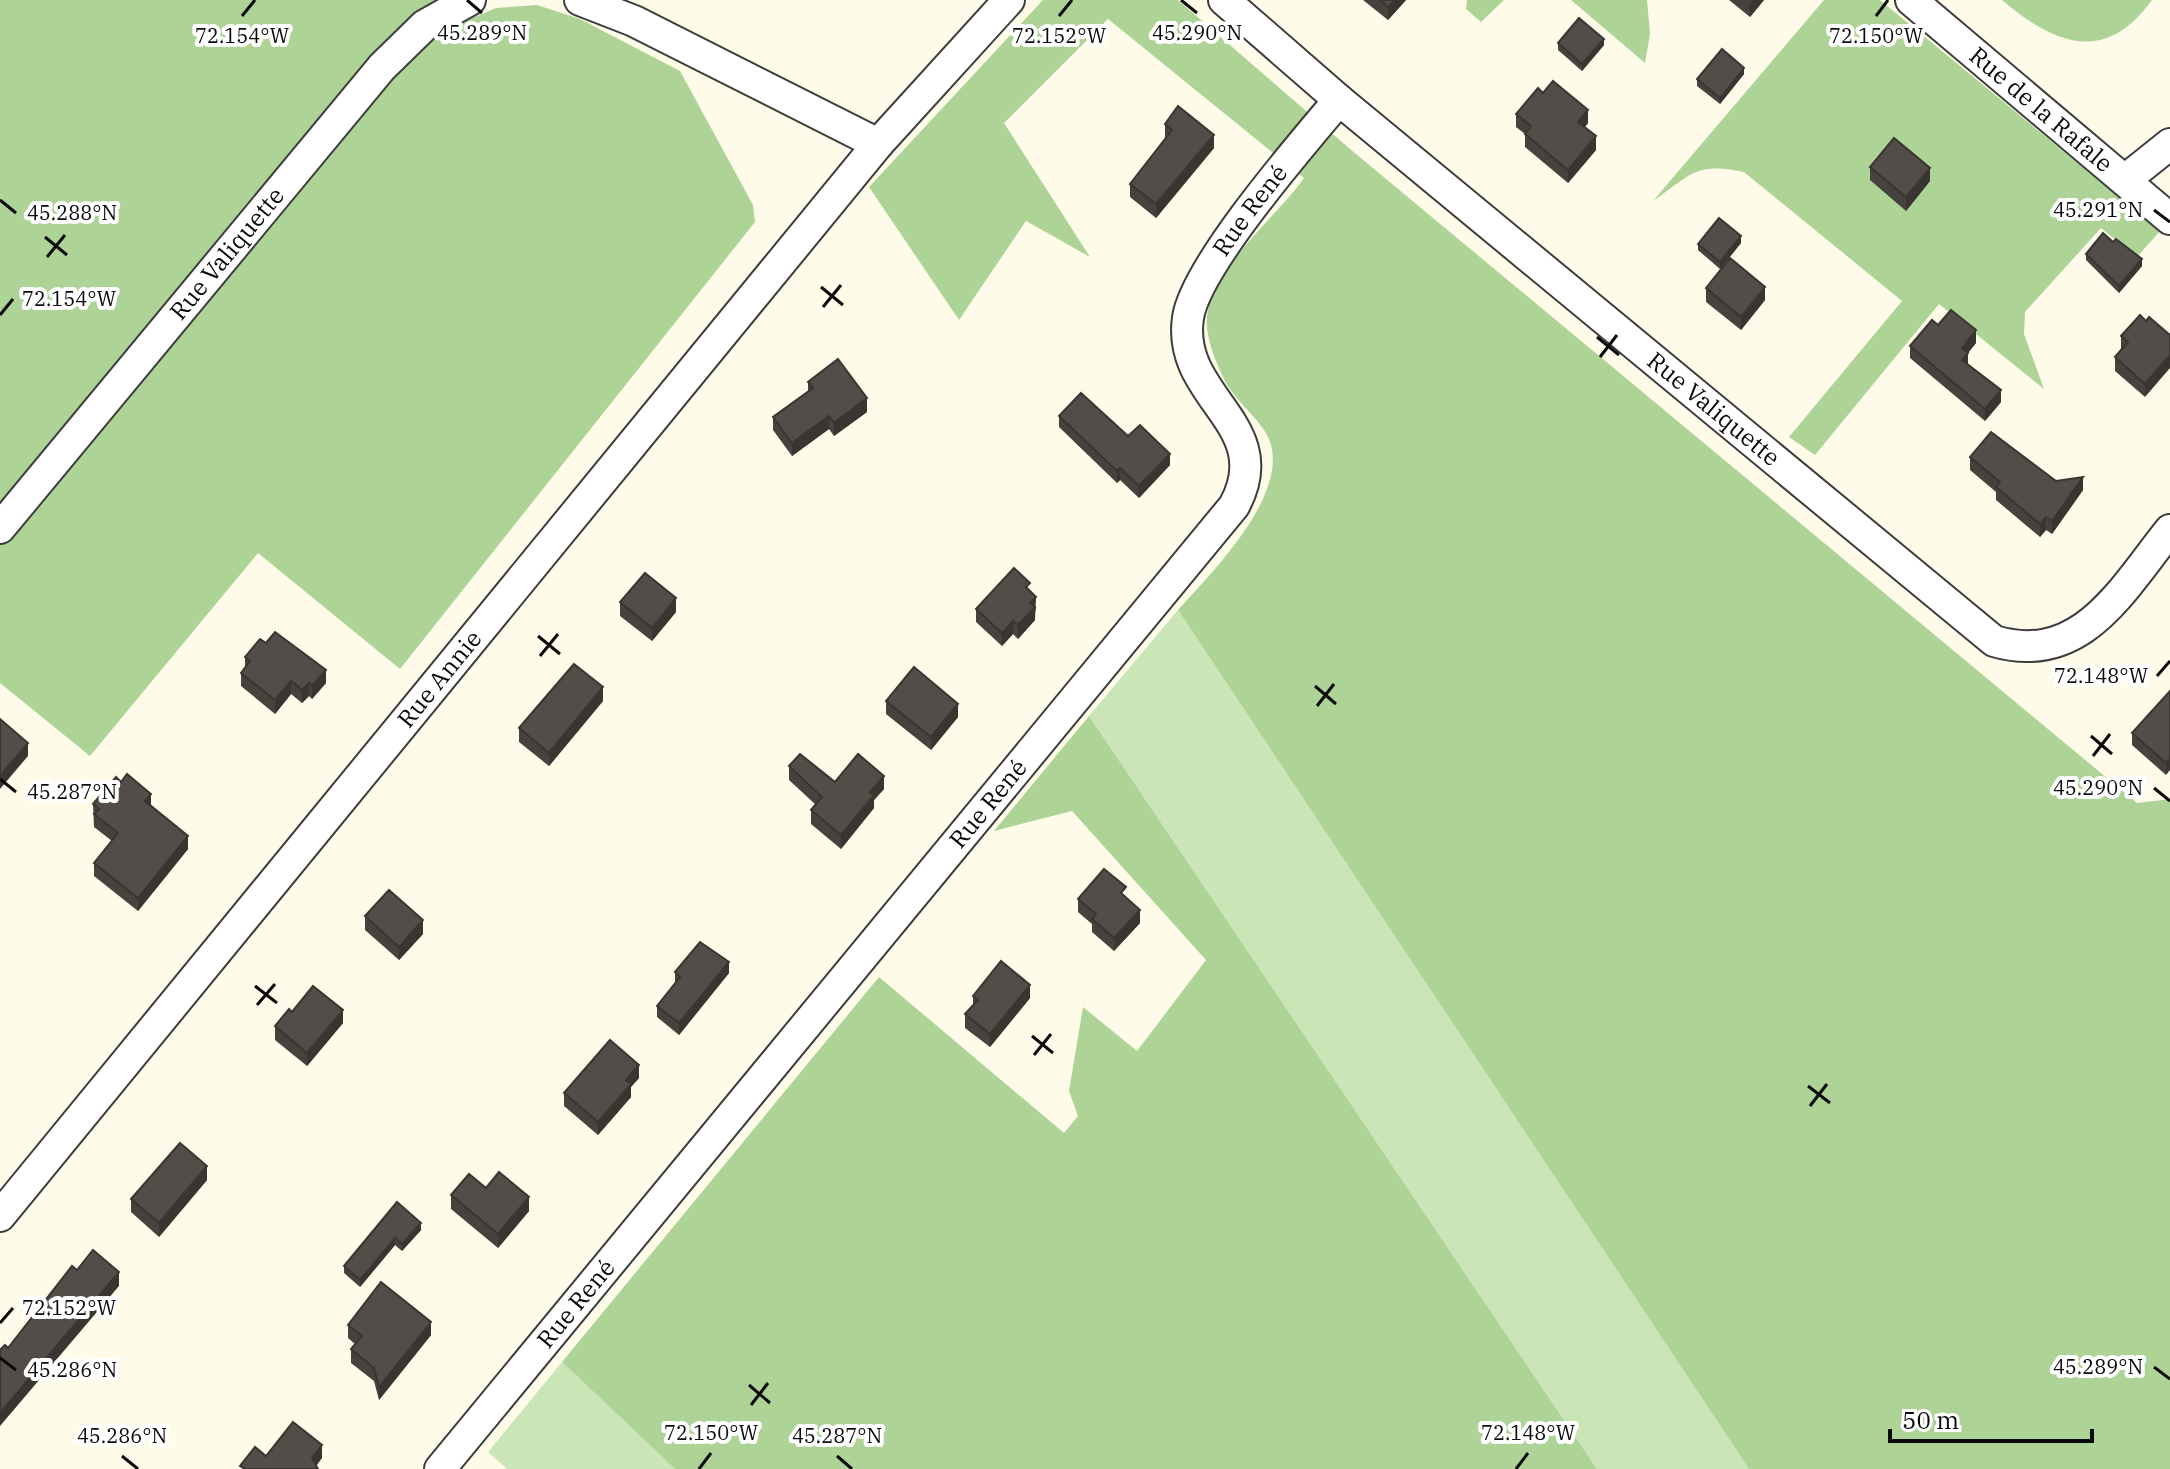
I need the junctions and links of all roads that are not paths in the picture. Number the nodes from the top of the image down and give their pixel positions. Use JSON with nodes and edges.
{"nodes":[{"id":1,"x":470,"y":0,"type":"edge"},
{"id":2,"x":580,"y":0,"type":"edge"},
{"id":3,"x":1009,"y":0,"type":"edge"},
{"id":4,"x":1224,"y":0,"type":"edge"},
{"id":5,"x":1911,"y":0,"type":"edge"},
{"id":6,"x":1339,"y":100,"type":"junction"},
{"id":7,"x":878,"y":144,"type":"junction"},
{"id":8,"x":2170,"y":144,"type":"edge"},
{"id":9,"x":2125,"y":180,"type":"junction"},
{"id":10,"x":2170,"y":219,"type":"edge"},
{"id":11,"x":0,"y":528,"type":"edge"},
{"id":12,"x":2170,"y":530,"type":"edge"},
{"id":13,"x":0,"y":1216,"type":"edge"},
{"id":14,"x":440,"y":1469,"type":"edge"}],
"edges":[{"from":1,"to":11,"type":"street","name":"Rue Valiquette"},
{"from":2,"to":7,"type":"street"},
{"from":3,"to":7,"type":"street"},
{"from":4,"to":6,"type":"street","name":"Rue Valiquette"},
{"from":5,"to":9,"type":"street","name":"Rue de la Rafale"},
{"from":6,"to":12,"type":"street","name":"Rue Valiquette"},
{"from":6,"to":14,"type":"street","name":"Rue René"},
{"from":7,"to":13,"type":"street","name":"Rue Annie"},
{"from":8,"to":9,"type":"street"},
{"from":9,"to":10,"type":"street","name":"Rue de la Rafale"}]}
